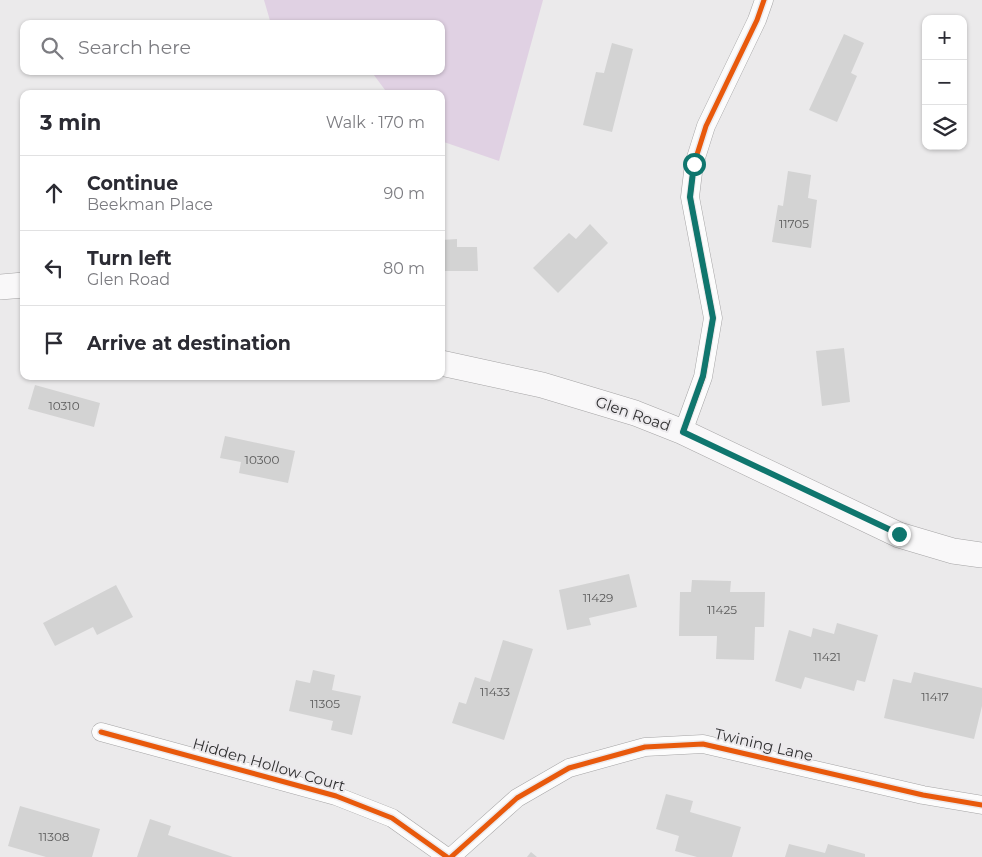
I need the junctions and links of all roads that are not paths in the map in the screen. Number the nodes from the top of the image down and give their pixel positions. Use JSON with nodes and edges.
{"nodes":[{"id":1,"x":764,"y":0,"type":"edge"},
{"id":2,"x":20,"y":285,"type":"edge"},
{"id":3,"x":0,"y":287,"type":"edge"},
{"id":4,"x":445,"y":364,"type":"edge"},
{"id":5,"x":683,"y":432,"type":"junction"},
{"id":6,"x":982,"y":555,"type":"edge"},
{"id":7,"x":101,"y":732,"type":"dead end"},
{"id":8,"x":982,"y":805,"type":"edge"},
{"id":9,"x":447,"y":857,"type":"edge"},
{"id":10,"x":451,"y":857,"type":"edge"}],
"edges":[{"from":1,"to":5,"type":"street"},
{"from":2,"to":3,"type":"main road"},
{"from":4,"to":5,"type":"main road","name":"Glen Road"},
{"from":5,"to":6,"type":"main road","name":"Glen Road"},
{"from":7,"to":9,"type":"street","name":"Hidden Hollow Court"},
{"from":8,"to":10,"type":"street","name":"Twining Lane"}]}
